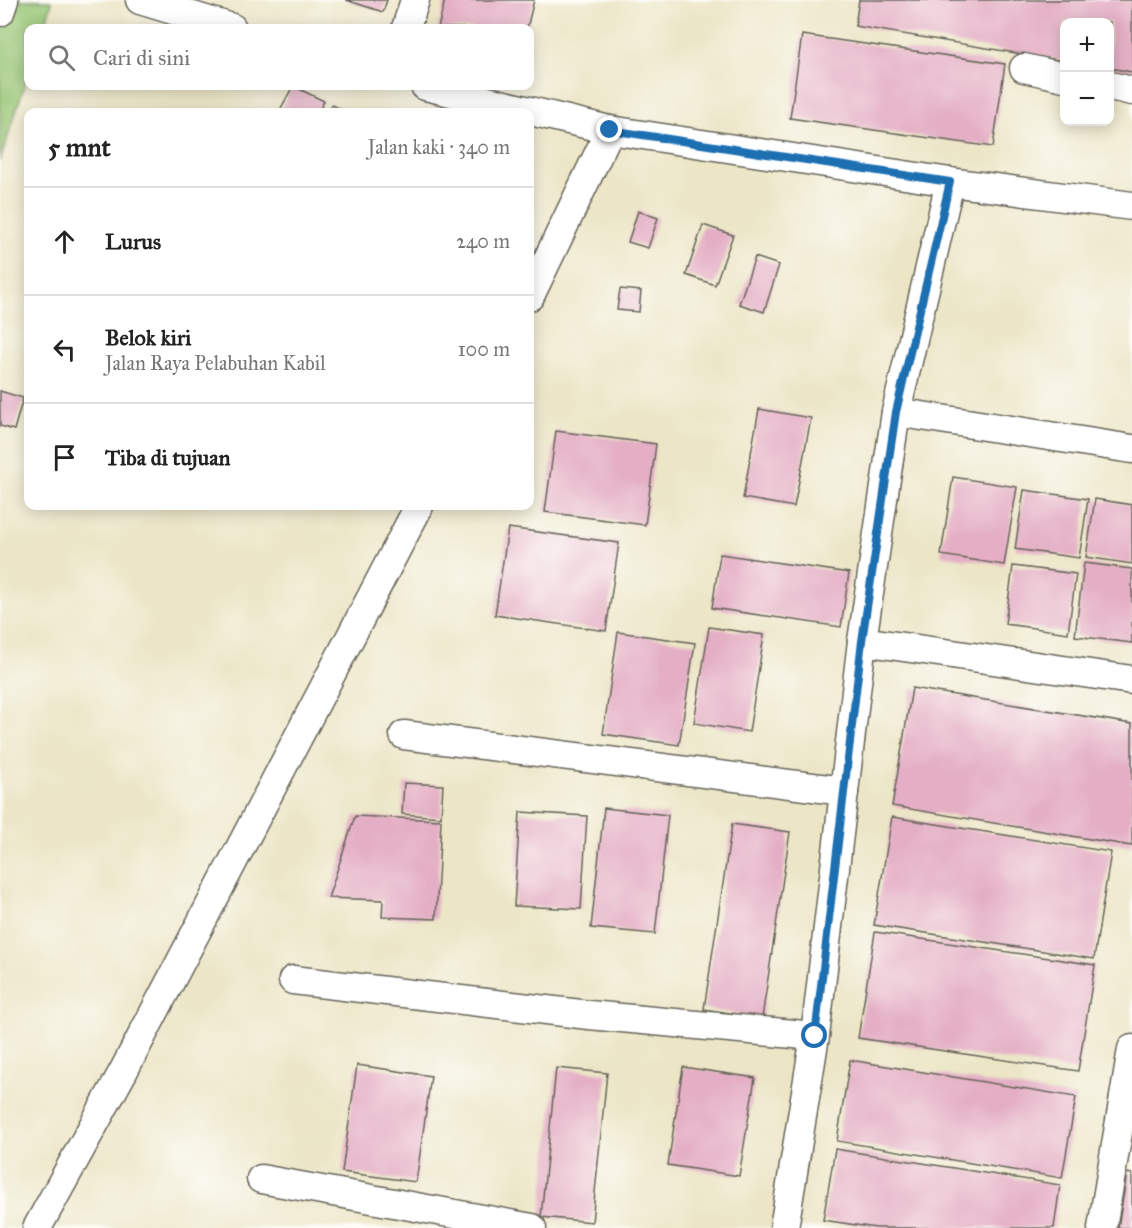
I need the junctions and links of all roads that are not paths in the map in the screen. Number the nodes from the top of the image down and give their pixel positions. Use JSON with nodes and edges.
{"nodes":[{"id":1,"x":4,"y":0,"type":"edge"},
{"id":2,"x":140,"y":0,"type":"edge"},
{"id":3,"x":415,"y":0,"type":"edge"},
{"id":4,"x":0,"y":12,"type":"edge"},
{"id":5,"x":219,"y":24,"type":"edge"},
{"id":6,"x":407,"y":24,"type":"edge"},
{"id":7,"x":1024,"y":68,"type":"dead end"},
{"id":8,"x":1060,"y":76,"type":"edge"},
{"id":9,"x":1114,"y":87,"type":"edge"},
{"id":10,"x":442,"y":90,"type":"edge"},
{"id":11,"x":1132,"y":91,"type":"edge"},
{"id":12,"x":518,"y":108,"type":"edge"},
{"id":13,"x":534,"y":112,"type":"edge"},
{"id":14,"x":610,"y":130,"type":"junction"},
{"id":15,"x":950,"y":182,"type":"junction"},
{"id":16,"x":1132,"y":206,"type":"edge"},
{"id":17,"x":534,"y":288,"type":"edge"},
{"id":18,"x":896,"y":412,"type":"junction"},
{"id":19,"x":1132,"y":449,"type":"edge"},
{"id":20,"x":417,"y":510,"type":"edge"},
{"id":21,"x":862,"y":641,"type":"junction"},
{"id":22,"x":1132,"y":680,"type":"edge"},
{"id":23,"x":404,"y":735,"type":"dead end"},
{"id":24,"x":844,"y":791,"type":"junction"},
{"id":25,"x":294,"y":980,"type":"dead end"},
{"id":26,"x":815,"y":1036,"type":"junction"},
{"id":27,"x":1132,"y":1048,"type":"edge"},
{"id":28,"x":261,"y":1179,"type":"dead end"},
{"id":29,"x":37,"y":1228,"type":"edge"},
{"id":30,"x":532,"y":1228,"type":"edge"},
{"id":31,"x":784,"y":1228,"type":"edge"},
{"id":32,"x":1102,"y":1228,"type":"edge"}],
"edges":[{"from":1,"to":4,"type":"street"},
{"from":2,"to":5,"type":"street"},
{"from":3,"to":6,"type":"street"},
{"from":7,"to":8,"type":"street"},
{"from":9,"to":11,"type":"street"},
{"from":10,"to":12,"type":"street"},
{"from":13,"to":14,"type":"street"},
{"from":14,"to":15,"type":"street"},
{"from":14,"to":17,"type":"street"},
{"from":15,"to":16,"type":"street"},
{"from":15,"to":18,"type":"street"},
{"from":18,"to":19,"type":"street"},
{"from":18,"to":21,"type":"street"},
{"from":20,"to":29,"type":"street"},
{"from":21,"to":22,"type":"street"},
{"from":21,"to":24,"type":"street"},
{"from":23,"to":24,"type":"street"},
{"from":24,"to":26,"type":"street"},
{"from":25,"to":26,"type":"street"},
{"from":26,"to":31,"type":"street"},
{"from":27,"to":32,"type":"street"},
{"from":28,"to":30,"type":"street"}]}
